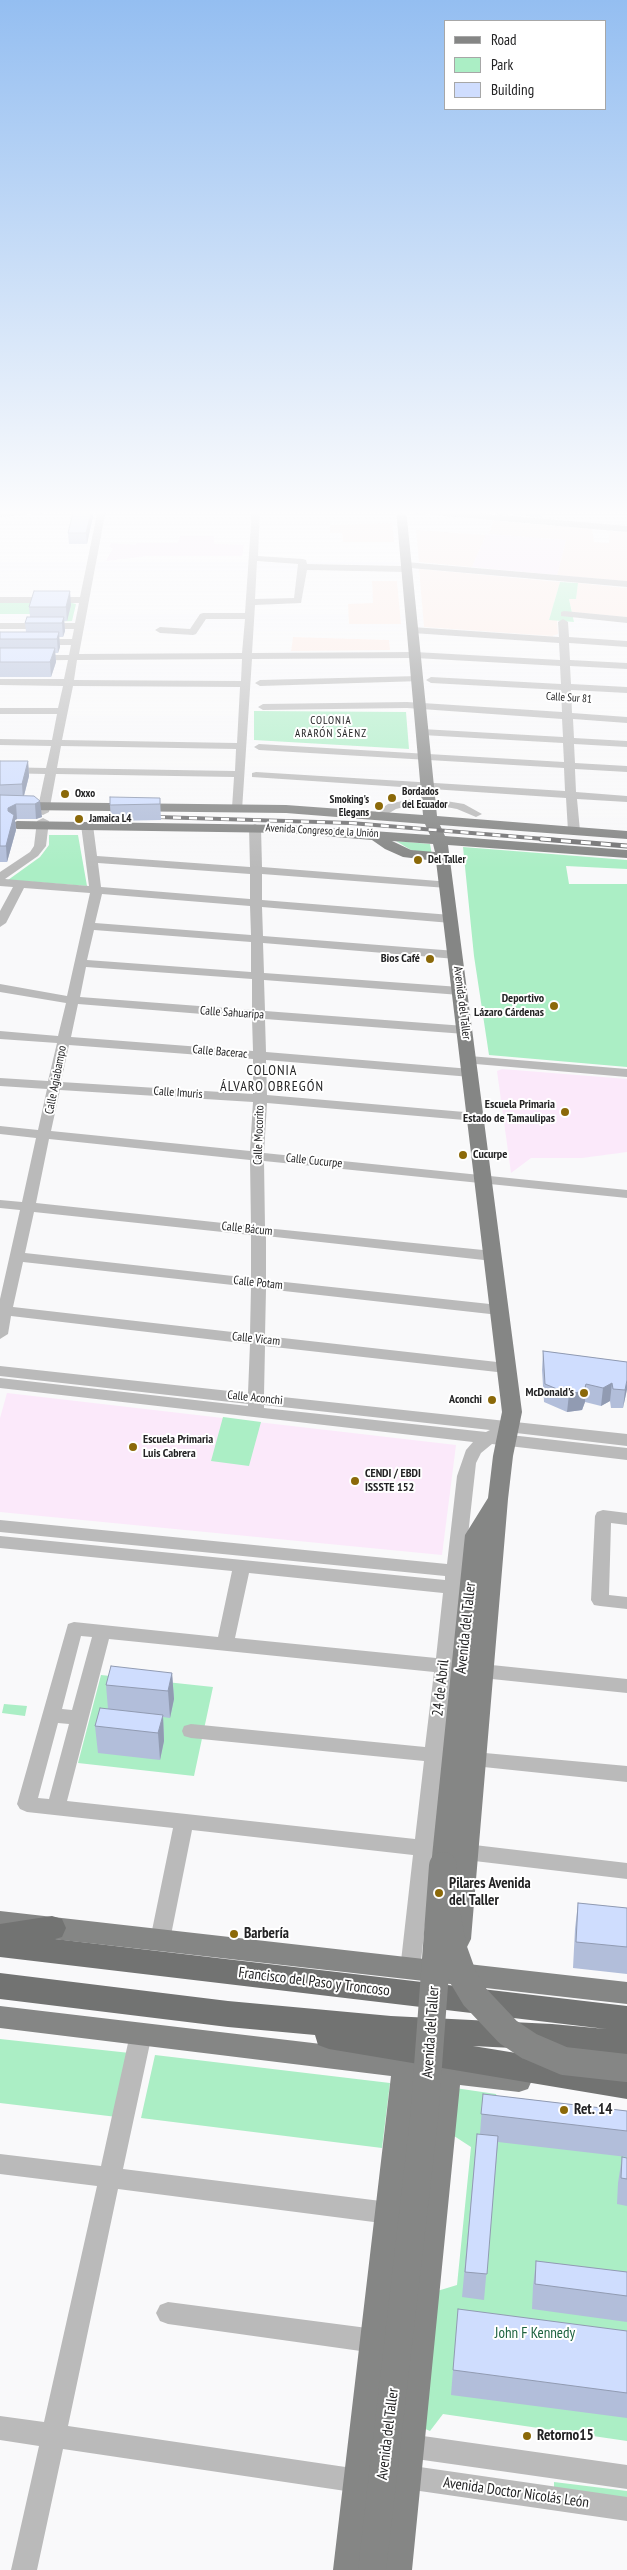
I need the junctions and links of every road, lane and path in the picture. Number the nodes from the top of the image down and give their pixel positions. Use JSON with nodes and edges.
{"nodes":[{"id":1,"x":78,"y":629,"type":"edge"},
{"id":2,"x":195,"y":629,"type":"edge"},
{"id":3,"x":247,"y":629,"type":"edge"},
{"id":4,"x":564,"y":629,"type":"edge"},
{"id":5,"x":160,"y":630,"type":"dead end"},
{"id":6,"x":412,"y":630,"type":"joint"},
{"id":7,"x":563,"y":640,"type":"junction"},
{"id":8,"x":0,"y":642,"type":"edge"},
{"id":9,"x":75,"y":642,"type":"junction"},
{"id":10,"x":627,"y":644,"type":"edge"},
{"id":11,"x":415,"y":655,"type":"junction"},
{"id":12,"x":246,"y":657,"type":"junction"},
{"id":13,"x":0,"y":658,"type":"edge"},
{"id":14,"x":72,"y":658,"type":"junction"},
{"id":15,"x":565,"y":662,"type":"junction"},
{"id":16,"x":627,"y":666,"type":"edge"},
{"id":17,"x":424,"y":679,"type":"junction"},
{"id":18,"x":0,"y":682,"type":"edge"},
{"id":19,"x":68,"y":682,"type":"junction"},
{"id":20,"x":260,"y":683,"type":"dead end"},
{"id":21,"x":245,"y":684,"type":"junction"},
{"id":22,"x":567,"y":686,"type":"junction"},
{"id":23,"x":627,"y":690,"type":"edge"},
{"id":24,"x":416,"y":705,"type":"junction"},
{"id":25,"x":263,"y":707,"type":"dead end"},
{"id":26,"x":0,"y":711,"type":"edge"},
{"id":27,"x":63,"y":712,"type":"junction"},
{"id":28,"x":568,"y":713,"type":"junction"},
{"id":29,"x":627,"y":714,"type":"edge"},
{"id":30,"x":627,"y":720,"type":"edge"},
{"id":31,"x":422,"y":732,"type":"junction"},
{"id":32,"x":569,"y":740,"type":"junction"},
{"id":33,"x":0,"y":742,"type":"edge"},
{"id":34,"x":57,"y":743,"type":"junction"},
{"id":35,"x":627,"y":744,"type":"edge"},
{"id":36,"x":241,"y":746,"type":"junction"},
{"id":37,"x":259,"y":747,"type":"dead end"},
{"id":38,"x":424,"y":756,"type":"junction"},
{"id":39,"x":569,"y":765,"type":"junction"},
{"id":40,"x":627,"y":769,"type":"edge"},
{"id":41,"x":0,"y":770,"type":"edge"},
{"id":42,"x":52,"y":770,"type":"junction"},
{"id":43,"x":240,"y":774,"type":"junction"},
{"id":44,"x":256,"y":775,"type":"dead end"},
{"id":45,"x":426,"y":784,"type":"junction"},
{"id":46,"x":571,"y":795,"type":"junction"},
{"id":47,"x":627,"y":799,"type":"edge"},
{"id":48,"x":428,"y":801,"type":"junction"},
{"id":49,"x":412,"y":802,"type":"dead end"},
{"id":50,"x":15,"y":806,"type":"edge"},
{"id":51,"x":238,"y":808,"type":"junction"},
{"id":52,"x":476,"y":814,"type":"dead end"},
{"id":53,"x":43,"y":816,"type":"junction"},
{"id":54,"x":377,"y":816,"type":"junction"},
{"id":55,"x":430,"y":819,"type":"junction"},
{"id":56,"x":9,"y":825,"type":"edge"},
{"id":57,"x":87,"y":826,"type":"junction"},
{"id":58,"x":255,"y":828,"type":"junction"},
{"id":59,"x":574,"y":831,"type":"junction"},
{"id":60,"x":374,"y":834,"type":"junction"},
{"id":61,"x":627,"y":835,"type":"edge"},
{"id":62,"x":440,"y":840,"type":"junction"},
{"id":63,"x":627,"y":854,"type":"edge"},
{"id":64,"x":443,"y":857,"type":"junction"},
{"id":65,"x":91,"y":859,"type":"junction"},
{"id":66,"x":256,"y":870,"type":"junction"},
{"id":67,"x":0,"y":877,"type":"edge"},
{"id":68,"x":0,"y":882,"type":"edge"},
{"id":69,"x":20,"y":884,"type":"junction"},
{"id":70,"x":447,"y":884,"type":"junction"},
{"id":71,"x":96,"y":892,"type":"junction"},
{"id":72,"x":256,"y":903,"type":"junction"},
{"id":73,"x":451,"y":919,"type":"junction"},
{"id":74,"x":0,"y":924,"type":"edge"},
{"id":75,"x":90,"y":926,"type":"junction"},
{"id":76,"x":257,"y":938,"type":"junction"},
{"id":77,"x":456,"y":955,"type":"junction"},
{"id":78,"x":82,"y":962,"type":"junction"},
{"id":79,"x":258,"y":976,"type":"junction"},
{"id":80,"x":0,"y":988,"type":"edge"},
{"id":81,"x":460,"y":991,"type":"junction"},
{"id":82,"x":71,"y":1000,"type":"junction"},
{"id":83,"x":258,"y":1015,"type":"junction"},
{"id":84,"x":465,"y":1030,"type":"junction"},
{"id":85,"x":0,"y":1035,"type":"edge"},
{"id":86,"x":64,"y":1040,"type":"junction"},
{"id":87,"x":259,"y":1055,"type":"junction"},
{"id":88,"x":470,"y":1067,"type":"junction"},
{"id":89,"x":627,"y":1073,"type":"edge"},
{"id":90,"x":0,"y":1082,"type":"edge"},
{"id":91,"x":54,"y":1085,"type":"junction"},
{"id":92,"x":260,"y":1098,"type":"junction"},
{"id":93,"x":476,"y":1117,"type":"junction"},
{"id":94,"x":0,"y":1130,"type":"edge"},
{"id":95,"x":45,"y":1134,"type":"junction"},
{"id":96,"x":257,"y":1155,"type":"junction"},
{"id":97,"x":484,"y":1179,"type":"junction"},
{"id":98,"x":627,"y":1194,"type":"edge"},
{"id":99,"x":0,"y":1204,"type":"edge"},
{"id":100,"x":28,"y":1206,"type":"junction"},
{"id":101,"x":258,"y":1230,"type":"junction"},
{"id":102,"x":493,"y":1256,"type":"junction"},
{"id":103,"x":10,"y":1265,"type":"edge"},
{"id":104,"x":259,"y":1283,"type":"junction"},
{"id":105,"x":499,"y":1310,"type":"junction"},
{"id":106,"x":6,"y":1311,"type":"junction"},
{"id":107,"x":0,"y":1334,"type":"edge"},
{"id":108,"x":257,"y":1339,"type":"junction"},
{"id":109,"x":506,"y":1368,"type":"junction"},
{"id":110,"x":0,"y":1371,"type":"edge"},
{"id":111,"x":0,"y":1383,"type":"edge"},
{"id":112,"x":256,"y":1405,"type":"junction"},
{"id":113,"x":501,"y":1434,"type":"junction"},
{"id":114,"x":627,"y":1440,"type":"edge"},
{"id":115,"x":627,"y":1454,"type":"edge"},
{"id":116,"x":498,"y":1499,"type":"junction"},
{"id":117,"x":627,"y":1519,"type":"edge"},
{"id":118,"x":0,"y":1526,"type":"edge"},
{"id":119,"x":0,"y":1542,"type":"edge"},
{"id":120,"x":163,"y":1550,"type":"junction"},
{"id":121,"x":242,"y":1566,"type":"junction"},
{"id":122,"x":453,"y":1579,"type":"junction"},
{"id":123,"x":627,"y":1603,"type":"edge"},
{"id":124,"x":467,"y":1618,"type":"joint"},
{"id":125,"x":102,"y":1632,"type":"junction"},
{"id":126,"x":225,"y":1644,"type":"junction"},
{"id":127,"x":443,"y":1666,"type":"junction"},
{"id":128,"x":482,"y":1671,"type":"junction"},
{"id":129,"x":627,"y":1686,"type":"edge"},
{"id":130,"x":51,"y":1715,"type":"junction"},
{"id":131,"x":80,"y":1718,"type":"junction"},
{"id":132,"x":191,"y":1731,"type":"dead end"},
{"id":133,"x":434,"y":1755,"type":"junction"},
{"id":134,"x":474,"y":1759,"type":"junction"},
{"id":135,"x":627,"y":1774,"type":"edge"},
{"id":136,"x":56,"y":1808,"type":"junction"},
{"id":137,"x":184,"y":1822,"type":"junction"},
{"id":138,"x":444,"y":1855,"type":"junction"},
{"id":139,"x":627,"y":1871,"type":"edge"},
{"id":140,"x":0,"y":1922,"type":"edge"},
{"id":141,"x":52,"y":1928,"type":"junction"},
{"id":142,"x":0,"y":1936,"type":"edge"},
{"id":143,"x":160,"y":1940,"type":"junction"},
{"id":144,"x":0,"y":1945,"type":"edge"},
{"id":145,"x":410,"y":1970,"type":"junction"},
{"id":146,"x":455,"y":1975,"type":"junction"},
{"id":147,"x":0,"y":1986,"type":"edge"},
{"id":148,"x":627,"y":1993,"type":"edge"},
{"id":149,"x":228,"y":2014,"type":"junction"},
{"id":150,"x":0,"y":2017,"type":"edge"},
{"id":151,"x":627,"y":2019,"type":"edge"},
{"id":152,"x":141,"y":2034,"type":"junction"},
{"id":153,"x":627,"y":2045,"type":"edge"},
{"id":154,"x":406,"y":2066,"type":"junction"},
{"id":155,"x":627,"y":2068,"type":"edge"},
{"id":156,"x":448,"y":2071,"type":"junction"},
{"id":157,"x":627,"y":2085,"type":"edge"},
{"id":158,"x":627,"y":2091,"type":"edge"},
{"id":159,"x":397,"y":2142,"type":"junction"},
{"id":160,"x":440,"y":2144,"type":"junction"},
{"id":161,"x":0,"y":2164,"type":"edge"},
{"id":162,"x":110,"y":2178,"type":"junction"},
{"id":163,"x":389,"y":2213,"type":"junction"},
{"id":164,"x":168,"y":2313,"type":"dead end"},
{"id":165,"x":375,"y":2341,"type":"junction"},
{"id":166,"x":0,"y":2428,"type":"edge"},
{"id":167,"x":53,"y":2436,"type":"junction"},
{"id":168,"x":409,"y":2446,"type":"junction"},
{"id":169,"x":406,"y":2477,"type":"junction"},
{"id":170,"x":627,"y":2477,"type":"edge"},
{"id":171,"x":359,"y":2481,"type":"junction"},
{"id":172,"x":627,"y":2509,"type":"edge"},
{"id":173,"x":24,"y":2570,"type":"edge"},
{"id":174,"x":349,"y":2570,"type":"edge"},
{"id":175,"x":372,"y":2570,"type":"edge"},
{"id":176,"x":396,"y":2570,"type":"edge"}],
"edges":[{"from":1,"to":9,"type":"street"},
{"from":2,"to":5,"type":"street"},
{"from":3,"to":12,"type":"street"},
{"from":4,"to":7,"type":"street"},
{"from":6,"to":7,"type":"street"},
{"from":6,"to":11,"type":"main road","name":"Avenida del Taller"},
{"from":7,"to":10,"type":"street"},
{"from":7,"to":15,"type":"street"},
{"from":8,"to":9,"type":"street"},
{"from":9,"to":14,"type":"street"},
{"from":11,"to":12,"type":"street"},
{"from":11,"to":15,"type":"street"},
{"from":11,"to":17,"type":"main road","name":"Avenida del Taller"},
{"from":12,"to":14,"type":"street"},
{"from":12,"to":21,"type":"street"},
{"from":13,"to":14,"type":"street"},
{"from":14,"to":19,"type":"street"},
{"from":15,"to":16,"type":"street"},
{"from":15,"to":22,"type":"street"},
{"from":17,"to":20,"type":"street"},
{"from":17,"to":22,"type":"street"},
{"from":17,"to":24,"type":"main road","name":"Avenida del Taller"},
{"from":18,"to":19,"type":"street"},
{"from":19,"to":21,"type":"street"},
{"from":19,"to":27,"type":"street"},
{"from":21,"to":36,"type":"street"},
{"from":22,"to":23,"type":"street"},
{"from":22,"to":28,"type":"street"},
{"from":24,"to":25,"type":"street","name":"Calle Sur 81"},
{"from":24,"to":28,"type":"street","name":"Calle Sur 81"},
{"from":24,"to":31,"type":"main road","name":"Avenida del Taller"},
{"from":26,"to":27,"type":"street"},
{"from":27,"to":34,"type":"street"},
{"from":28,"to":29,"type":"street","name":"Calle Sur 81"},
{"from":28,"to":30,"type":"street","name":"Calle Sur 81"},
{"from":28,"to":32,"type":"street"},
{"from":31,"to":32,"type":"street"},
{"from":31,"to":38,"type":"main road","name":"Avenida del Taller"},
{"from":32,"to":35,"type":"street"},
{"from":32,"to":39,"type":"street"},
{"from":33,"to":34,"type":"street"},
{"from":34,"to":36,"type":"street"},
{"from":34,"to":42,"type":"street"},
{"from":36,"to":43,"type":"street"},
{"from":37,"to":38,"type":"street"},
{"from":38,"to":39,"type":"street"},
{"from":38,"to":45,"type":"main road","name":"Avenida del Taller"},
{"from":39,"to":40,"type":"street"},
{"from":39,"to":46,"type":"street"},
{"from":41,"to":42,"type":"street"},
{"from":42,"to":43,"type":"street"},
{"from":42,"to":53,"type":"street"},
{"from":43,"to":51,"type":"street"},
{"from":44,"to":45,"type":"street"},
{"from":45,"to":46,"type":"street"},
{"from":45,"to":48,"type":"main road","name":"Avenida del Taller"},
{"from":46,"to":47,"type":"street"},
{"from":46,"to":59,"type":"street"},
{"from":48,"to":52,"type":"street"},
{"from":48,"to":55,"type":"main road","name":"Avenida del Taller"},
{"from":49,"to":54,"type":"street"},
{"from":50,"to":53,"type":"main road","name":"Avenida Congreso de la Unión"},
{"from":51,"to":53,"type":"main road","name":"Avenida Congreso de la Unión"},
{"from":51,"to":54,"type":"main road","name":"Avenida Congreso de la Unión"},
{"from":53,"to":56,"type":"main road","name":"Avenida Congreso de la Unión"},
{"from":53,"to":57,"type":"main road","name":"Avenida Congreso de la Unión"},
{"from":53,"to":67,"type":"street"},
{"from":54,"to":55,"type":"main road","name":"Avenida Congreso de la Unión"},
{"from":55,"to":59,"type":"main road","name":"Avenida Congreso de la Unión"},
{"from":55,"to":62,"type":"main road","name":"Avenida del Taller"},
{"from":57,"to":58,"type":"main road","name":"Avenida Congreso de la Unión"},
{"from":57,"to":65,"type":"street","name":"Calle Agiabampo"},
{"from":58,"to":60,"type":"main road","name":"Avenida Congreso de la Unión"},
{"from":58,"to":66,"type":"street","name":"Calle Mocorito"},
{"from":59,"to":61,"type":"main road","name":"Avenida Congreso de la Unión"},
{"from":60,"to":62,"type":"main road","name":"Avenida Congreso de la Unión"},
{"from":60,"to":64,"type":"main road"},
{"from":62,"to":63,"type":"main road","name":"Avenida Congreso de la Unión"},
{"from":62,"to":64,"type":"main road","name":"Avenida del Taller"},
{"from":64,"to":70,"type":"main road","name":"Avenida del Taller"},
{"from":65,"to":66,"type":"street"},
{"from":65,"to":71,"type":"street","name":"Calle Agiabampo"},
{"from":66,"to":70,"type":"street"},
{"from":66,"to":72,"type":"street","name":"Calle Mocorito"},
{"from":68,"to":69,"type":"street"},
{"from":69,"to":71,"type":"street"},
{"from":69,"to":74,"type":"street"},
{"from":70,"to":73,"type":"main road","name":"Avenida del Taller"},
{"from":71,"to":72,"type":"street"},
{"from":71,"to":75,"type":"street","name":"Calle Agiabampo"},
{"from":72,"to":73,"type":"street"},
{"from":72,"to":76,"type":"street","name":"Calle Mocorito"},
{"from":73,"to":77,"type":"main road","name":"Avenida del Taller"},
{"from":75,"to":76,"type":"street"},
{"from":75,"to":78,"type":"street","name":"Calle Agiabampo"},
{"from":76,"to":77,"type":"street"},
{"from":76,"to":79,"type":"street","name":"Calle Mocorito"},
{"from":77,"to":81,"type":"main road","name":"Avenida del Taller"},
{"from":78,"to":79,"type":"street"},
{"from":78,"to":82,"type":"street","name":"Calle Agiabampo"},
{"from":79,"to":81,"type":"street"},
{"from":79,"to":83,"type":"street","name":"Calle Mocorito"},
{"from":80,"to":82,"type":"street","name":"Calle Sahuaripa"},
{"from":81,"to":84,"type":"main road","name":"Avenida del Taller"},
{"from":82,"to":83,"type":"street","name":"Calle Sahuaripa"},
{"from":82,"to":86,"type":"street","name":"Calle Agiabampo"},
{"from":83,"to":84,"type":"street","name":"Calle Sahuaripa"},
{"from":83,"to":87,"type":"street","name":"Calle Mocorito"},
{"from":84,"to":88,"type":"main road","name":"Avenida del Taller"},
{"from":85,"to":86,"type":"street","name":"Calle Bacerac"},
{"from":86,"to":87,"type":"street","name":"Calle Bacerac"},
{"from":86,"to":91,"type":"street","name":"Calle Agiabampo"},
{"from":87,"to":88,"type":"street","name":"Calle Bacerac"},
{"from":87,"to":92,"type":"street","name":"Calle Mocorito"},
{"from":88,"to":89,"type":"street","name":"Calle Bacerac"},
{"from":88,"to":93,"type":"main road","name":"Avenida del Taller"},
{"from":90,"to":91,"type":"street","name":"Calle Imuris"},
{"from":91,"to":92,"type":"street","name":"Calle Imuris"},
{"from":91,"to":95,"type":"street","name":"Calle Agiabampo"},
{"from":92,"to":93,"type":"street","name":"Calle Imuris"},
{"from":92,"to":96,"type":"street","name":"Calle Mocorito"},
{"from":93,"to":97,"type":"main road","name":"Avenida del Taller"},
{"from":94,"to":95,"type":"street","name":"Calle Cucurpe"},
{"from":95,"to":96,"type":"street","name":"Calle Cucurpe"},
{"from":95,"to":100,"type":"street","name":"Calle Agiabampo"},
{"from":96,"to":97,"type":"street","name":"Calle Cucurpe"},
{"from":96,"to":101,"type":"street","name":"Calle Mocorito"},
{"from":97,"to":98,"type":"street","name":"Calle Cucurpe"},
{"from":97,"to":102,"type":"main road","name":"Avenida del Taller"},
{"from":99,"to":100,"type":"street","name":"Calle Bácum"},
{"from":100,"to":101,"type":"street","name":"Calle Bácum"},
{"from":100,"to":103,"type":"street","name":"Calle Agiabampo"},
{"from":101,"to":102,"type":"street","name":"Calle Bácum"},
{"from":101,"to":104,"type":"street","name":"Calle Mocorito"},
{"from":102,"to":105,"type":"main road","name":"Avenida del Taller"},
{"from":103,"to":104,"type":"street","name":"Calle Potam"},
{"from":103,"to":106,"type":"street","name":"Calle Agiabampo"},
{"from":104,"to":105,"type":"street","name":"Calle Potam"},
{"from":104,"to":108,"type":"street","name":"Calle Mocorito"},
{"from":105,"to":109,"type":"main road","name":"Avenida del Taller"},
{"from":106,"to":107,"type":"street","name":"Calle Agiabampo"},
{"from":106,"to":108,"type":"street","name":"Calle Vicam"},
{"from":108,"to":109,"type":"street","name":"Calle Vicam"},
{"from":108,"to":112,"type":"street","name":"Calle Mocorito"},
{"from":109,"to":113,"type":"main road","name":"Avenida del Taller"},
{"from":110,"to":112,"type":"street","name":"Calle Aconchi"},
{"from":111,"to":112,"type":"street","name":"Calle Aconchi"},
{"from":112,"to":113,"type":"street","name":"Calle Aconchi"},
{"from":112,"to":113,"type":"street","name":"Calle Aconchi"},
{"from":113,"to":114,"type":"street"},
{"from":113,"to":115,"type":"street"},
{"from":113,"to":116,"type":"main road","name":"Avenida del Taller"},
{"from":113,"to":122,"type":"street","name":"24 de Abril"},
{"from":116,"to":124,"type":"main road","name":"Avenida del Taller"},
{"from":116,"to":128,"type":"main road","name":"Avenida del Taller"},
{"from":117,"to":123,"type":"street"},
{"from":118,"to":120,"type":"street"},
{"from":119,"to":120,"type":"street"},
{"from":120,"to":121,"type":"street"},
{"from":120,"to":122,"type":"street"},
{"from":121,"to":122,"type":"street"},
{"from":121,"to":126,"type":"street"},
{"from":122,"to":127,"type":"street","name":"24 de Abril"},
{"from":124,"to":138,"type":"main road","name":"Avenida del Taller"},
{"from":125,"to":126,"type":"street"},
{"from":125,"to":130,"type":"street"},
{"from":125,"to":131,"type":"street"},
{"from":126,"to":127,"type":"street"},
{"from":127,"to":133,"type":"street","name":"24 de Abril"},
{"from":128,"to":129,"type":"street"},
{"from":128,"to":134,"type":"main road","name":"Avenida del Taller"},
{"from":130,"to":131,"type":"street"},
{"from":130,"to":136,"type":"street"},
{"from":131,"to":136,"type":"street"},
{"from":132,"to":133,"type":"street"},
{"from":133,"to":138,"type":"street","name":"24 de Abril"},
{"from":134,"to":135,"type":"street"},
{"from":134,"to":138,"type":"main road","name":"Avenida del Taller"},
{"from":136,"to":137,"type":"street"},
{"from":137,"to":138,"type":"street"},
{"from":137,"to":143,"type":"street"},
{"from":138,"to":139,"type":"street"},
{"from":138,"to":145,"type":"street","name":"24 de Abril"},
{"from":138,"to":146,"type":"main road","name":"Avenida del Taller"},
{"from":138,"to":155,"type":"main road","bridge":true},
{"from":138,"to":175,"type":"main road","name":"Avenida del Taller","bridge":true},
{"from":140,"to":141,"type":"main road","name":"Francisco del Paso y Troncoso"},
{"from":141,"to":142,"type":"highway"},
{"from":141,"to":143,"type":"main road","name":"Francisco del Paso y Troncoso"},
{"from":143,"to":145,"type":"main road","name":"Francisco del Paso y Troncoso"},
{"from":144,"to":151,"type":"highway","name":"Francisco del Paso y Troncoso"},
{"from":145,"to":146,"type":"main road","name":"Francisco del Paso y Troncoso"},
{"from":146,"to":148,"type":"main road","name":"Francisco del Paso y Troncoso"},
{"from":147,"to":149,"type":"highway"},
{"from":149,"to":153,"type":"highway"},
{"from":149,"to":157,"type":"highway"},
{"from":150,"to":152,"type":"main road"},
{"from":152,"to":154,"type":"main road"},
{"from":152,"to":162,"type":"street"},
{"from":154,"to":156,"type":"main road"},
{"from":154,"to":159,"type":"main road","name":"Avenida del Taller"},
{"from":156,"to":158,"type":"main road"},
{"from":156,"to":160,"type":"main road","name":"Avenida del Taller"},
{"from":159,"to":160,"type":"main road"},
{"from":159,"to":163,"type":"main road","name":"Avenida del Taller"},
{"from":160,"to":168,"type":"main road","name":"Avenida del Taller"},
{"from":161,"to":162,"type":"street"},
{"from":162,"to":163,"type":"street"},
{"from":162,"to":167,"type":"street"},
{"from":163,"to":165,"type":"main road","name":"Avenida del Taller"},
{"from":164,"to":165,"type":"street"},
{"from":165,"to":171,"type":"main road","name":"Avenida del Taller"},
{"from":166,"to":167,"type":"street"},
{"from":167,"to":171,"type":"street"},
{"from":167,"to":173,"type":"street"},
{"from":168,"to":169,"type":"main road","name":"Avenida del Taller"},
{"from":168,"to":170,"type":"street"},
{"from":169,"to":172,"type":"street","name":"Avenida Doctor Nicolás León"},
{"from":169,"to":176,"type":"main road","name":"Avenida del Taller"},
{"from":171,"to":174,"type":"main road","name":"Avenida del Taller"}]}
